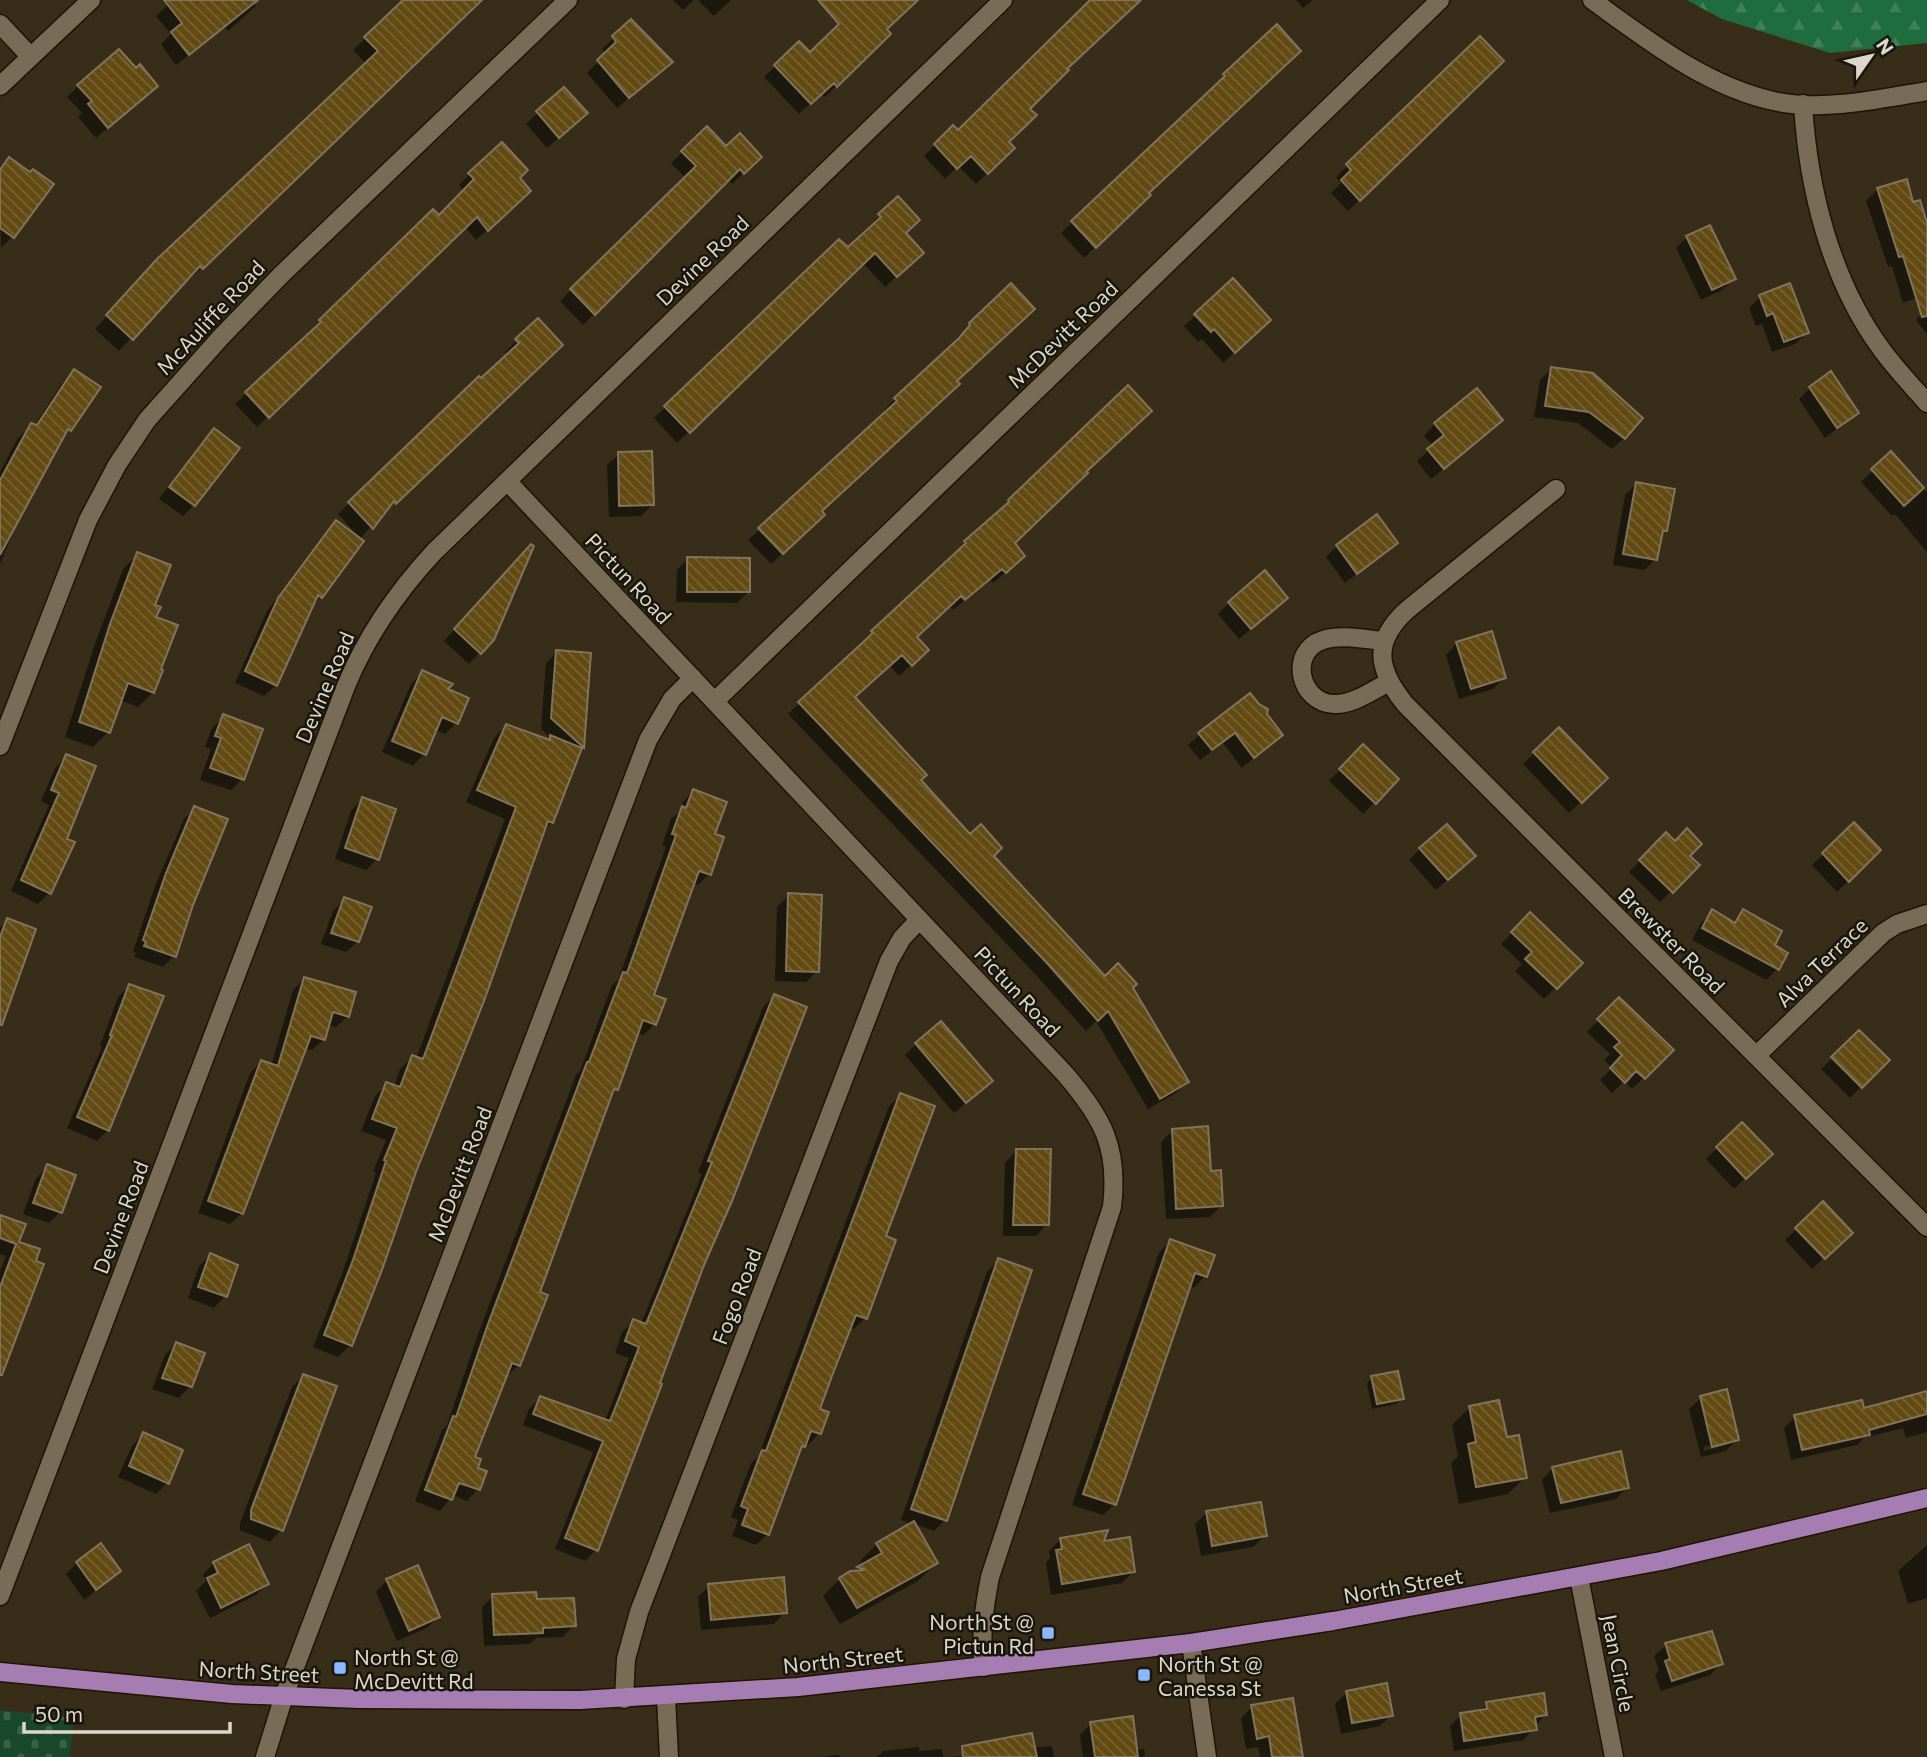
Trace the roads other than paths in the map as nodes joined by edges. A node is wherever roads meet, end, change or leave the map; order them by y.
1 (91, 0) edge
2 (568, 0) edge
3 (1001, 0) edge
4 (1440, 0) edge
5 (1592, 0) edge
6 (0, 24) edge
7 (30, 56) junction
8 (0, 86) edge
9 (1927, 90) edge
10 (1804, 104) junction
11 (1927, 403) edge
12 (507, 481) junction
13 (1556, 489) dead end
14 (1383, 641) junction
15 (693, 678) junction
16 (1389, 681) junction
17 (715, 701) junction
18 (0, 746) edge
19 (1927, 914) edge
20 (919, 920) junction
21 (1756, 1056) junction
22 (1927, 1227) edge
23 (1927, 1498) edge
24 (1579, 1577) junction
25 (0, 1596) edge
26 (1191, 1643) junction
27 (984, 1667) junction
28 (0, 1672) edge
29 (284, 1696) junction
30 (666, 1697) junction
31 (624, 1699) junction
32 (265, 1757) edge
33 (669, 1757) edge
34 (1207, 1757) edge
35 (1614, 1757) edge

1 - 7 street
2 - 18 street, McAuliffe Road
3 - 12 street, Devine Road
4 - 17 street, McDevitt Road
5 - 10 street
6 - 7 street
7 - 8 street
9 - 10 street
10 - 11 street
12 - 15 street, Pictun Road
12 - 25 street, Devine Road
13 - 14 street
14 - 16 street, Brewster Road
14 - 16 street
15 - 17 street, Pictun Road
15 - 29 street, McDevitt Road
16 - 21 street, Brewster Road
17 - 20 street, Pictun Road
19 - 21 street, Alva Terrace
20 - 27 street, Pictun Road
20 - 31 street, Fogo Road
21 - 22 street, Brewster Road
23 - 24 main road, North Street
24 - 26 main road, North Street
24 - 35 street, Jean Circle
26 - 27 main road, North Street
26 - 34 street
27 - 30 main road, North Street
28 - 29 main road, North Street
29 - 31 main road, North Street
29 - 32 street, McDevitt Road
30 - 31 main road, North Street
30 - 33 street

